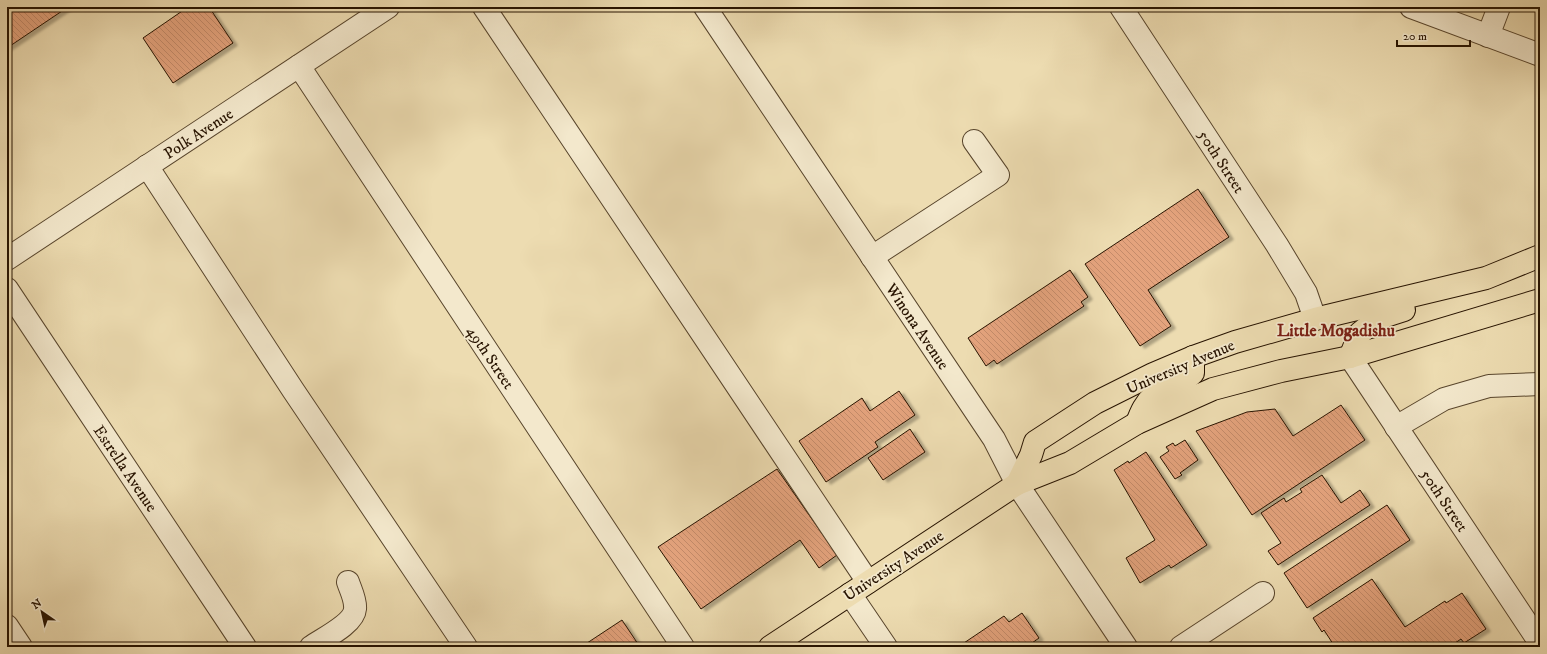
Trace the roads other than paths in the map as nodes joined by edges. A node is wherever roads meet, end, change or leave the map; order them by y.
1 (388, 7) edge
2 (484, 7) edge
3 (705, 7) edge
4 (1121, 7) edge
5 (1411, 7) edge
6 (1499, 7) edge
7 (1488, 36) junction
8 (1540, 55) edge
9 (299, 66) junction
10 (974, 141) dead end
11 (147, 166) junction
12 (1540, 256) edge
13 (872, 257) junction
14 (7, 259) edge
15 (1486, 278) junction
16 (7, 289) edge
17 (1540, 300) edge
18 (1315, 319) junction
19 (1193, 356) junction
20 (1350, 357) junction
21 (1540, 384) edge
22 (1137, 422) junction
23 (1396, 427) junction
24 (1017, 484) junction
25 (348, 582) dead end
26 (868, 582) junction
27 (1263, 593) dead end
28 (850, 594) junction
29 (7, 626) edge
30 (1540, 642) edge
31 (21, 647) edge
32 (245, 647) edge
33 (311, 647) edge
34 (466, 647) edge
35 (683, 647) edge
36 (770, 647) edge
37 (886, 647) edge
38 (1126, 647) edge
39 (1181, 647) edge

1 - 9 street, Polk Avenue
2 - 26 street
3 - 13 street, Winona Avenue
4 - 18 street, 50th Street
5 - 7 street
6 - 7 street
7 - 8 street
9 - 11 street, Polk Avenue
9 - 35 street, 49th Street
10 - 13 street
11 - 14 street, Polk Avenue
11 - 34 street
12 - 15 main road, University Avenue
13 - 24 street, Winona Avenue
15 - 18 main road, University Avenue
15 - 20 main road
16 - 32 street, Estrella Avenue
17 - 20 main road, University Avenue
18 - 19 main road, University Avenue
19 - 22 main road
19 - 24 main road, University Avenue
20 - 22 main road, University Avenue
20 - 23 street, 50th Street
21 - 23 street
22 - 24 main road, University Avenue
23 - 30 street, 50th Street
24 - 26 main road, University Avenue
24 - 38 street, Winona Avenue
25 - 33 street
26 - 28 main road, University Avenue
27 - 39 street
28 - 36 main road, University Avenue
28 - 37 street
29 - 31 street

